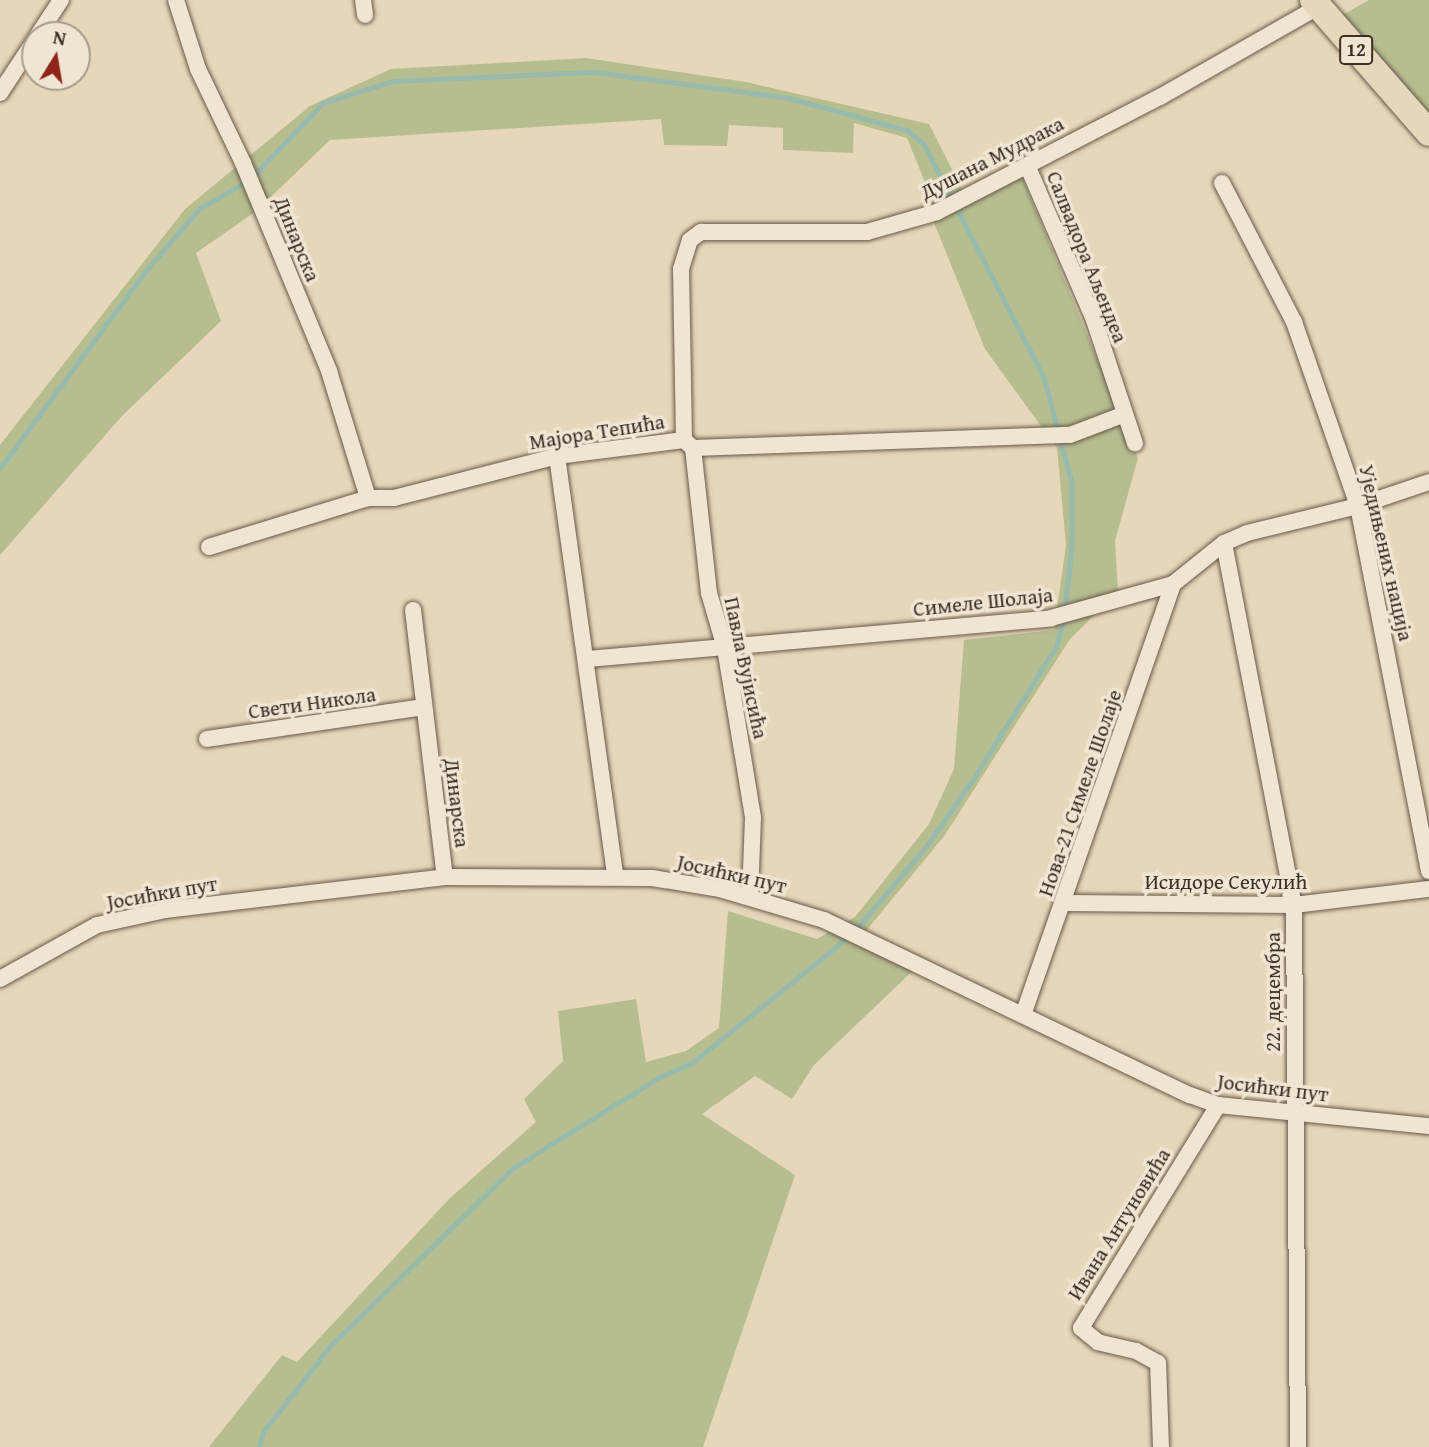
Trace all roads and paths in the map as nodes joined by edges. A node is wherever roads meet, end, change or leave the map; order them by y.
1 (61, 0) edge
2 (176, 0) edge
3 (1315, 3) edge
4 (47, 21) edge
5 (21, 61) edge
6 (0, 93) edge
7 (1429, 133) edge
8 (1027, 165) junction
9 (1222, 183) dead end
10 (1122, 415) junction
11 (1135, 443) dead end
12 (688, 444) junction
13 (557, 456) junction
14 (1429, 482) edge
15 (368, 498) junction
16 (1359, 506) junction
17 (1224, 543) junction
18 (209, 547) dead end
19 (1173, 584) junction
20 (413, 610) dead end
21 (725, 648) junction
22 (587, 659) junction
23 (423, 707) junction
24 (207, 739) dead end
25 (1429, 871) edge
26 (615, 875) junction
27 (445, 877) junction
28 (1429, 889) edge
29 (750, 896) junction
30 (1065, 903) junction
31 (1294, 905) junction
32 (0, 979) edge
33 (1023, 1015) junction
34 (1218, 1105) junction
35 (1292, 1113) junction
36 (1429, 1126) edge
37 (1161, 1447) edge
38 (1298, 1447) edge

1 - 4 street
2 - 15 street, Динарска
3 - 7 main road, 12
3 - 8 street, Душана Мудрака
5 - 6 street
8 - 10 street, Салвадора Аљендеа
8 - 12 street, Душана Мудрака
9 - 16 street, Уједињених нација
10 - 11 street, Салвадора Аљендеа
10 - 12 street, Мајора Тепића
12 - 13 street, Мајора Тепића
12 - 21 street, Павла Вујисића
13 - 15 street, Мајора Тепића
13 - 22 street
14 - 16 street, Симеле Шолаја
15 - 18 street, Мајора Тепића
16 - 17 street, Симеле Шолаја
16 - 25 street, Уједињених нација
17 - 19 street, Симеле Шолаја
17 - 31 street, 22. децембра
19 - 21 street, Симеле Шолаја
19 - 30 street, Нова-21 Симеле Шолаје
20 - 23 street, Динарска
21 - 22 street, Симеле Шолаја
21 - 29 street, Павла Вујисића
22 - 26 street
23 - 24 street, Свети Никола
23 - 27 street, Динарска
26 - 27 street, Јосићки пут
26 - 29 street, Јосићки пут
27 - 32 street, Јосићки пут
28 - 31 street, Исидоре Секулић
29 - 33 street, Јосићки пут
30 - 31 street, Исидоре Секулић
30 - 33 street, Нова-21 Симеле Шолаје
31 - 35 street, 22. децембра
33 - 34 street, Јосићки пут
34 - 35 street, Јосићки пут
34 - 37 street, Ивана Антуновића
35 - 36 street, Јосићки пут
35 - 38 street, 22. децембра

